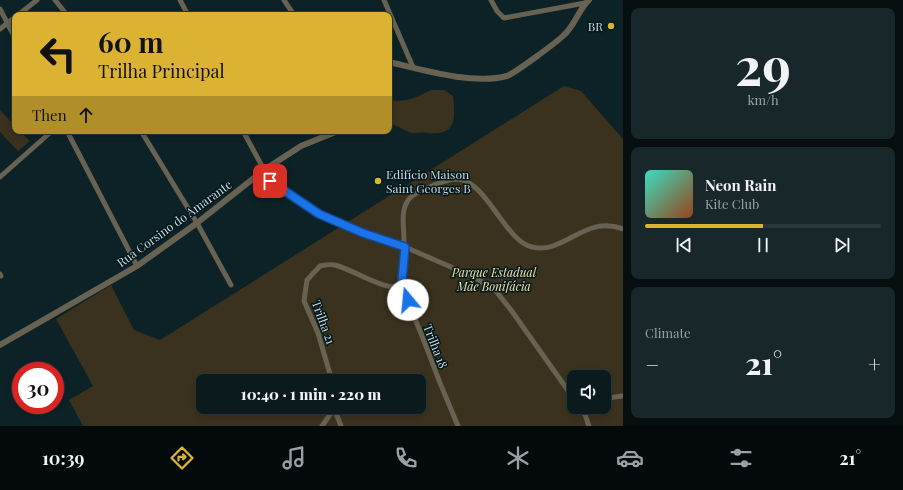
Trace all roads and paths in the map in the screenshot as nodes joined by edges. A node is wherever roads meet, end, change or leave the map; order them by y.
1 (37, 0) edge
2 (55, 0) edge
3 (180, 0) edge
4 (284, 0) edge
5 (384, 0) edge
6 (491, 0) edge
7 (587, 2) edge
8 (0, 9) edge
9 (22, 12) edge
10 (64, 12) edge
11 (186, 12) edge
12 (292, 12) edge
13 (389, 12) edge
14 (392, 18) edge
15 (12, 20) edge
16 (7, 24) junction
17 (0, 29) edge
18 (12, 33) edge
19 (392, 63) edge
20 (413, 67) junction
21 (49, 134) edge
22 (69, 134) edge
23 (143, 134) edge
24 (245, 134) edge
25 (331, 134) edge
26 (264, 170) junction
27 (0, 177) edge
28 (197, 223) junction
29 (623, 229) edge
30 (405, 247) junction
31 (137, 266) junction
32 (231, 285) dead end
33 (404, 286) junction
34 (0, 345) edge
35 (330, 374) edge
36 (567, 389) edge
37 (623, 396) edge
38 (611, 398) edge
39 (330, 414) edge
40 (336, 414) edge
41 (585, 415) joint
42 (322, 426) edge
43 (340, 426) edge
44 (458, 426) edge
45 (589, 426) edge
46 (593, 426) edge

1 - 9 street
2 - 10 street
3 - 11 street
4 - 12 street
5 - 13 street
6 - 7 street
7 - 20 street
8 - 16 street
14 - 20 street
15 - 16 street
16 - 17 street
16 - 18 street
19 - 20 street
21 - 27 street
22 - 31 street
23 - 28 street
24 - 26 street
25 - 26 street, Rua Corsino do Amarante
26 - 28 street, Rua Corsino do Amarante
26 - 30 street
28 - 31 street, Rua Corsino do Amarante
28 - 32 street
29 - 30 street, Trilha 18
30 - 33 street, Trilha 18
30 - 36 street
31 - 34 street, Rua Corsino do Amarante
33 - 35 street, Trilha 21
33 - 44 street, Trilha 18
37 - 38 street
39 - 42 street
40 - 43 street
41 - 45 street
41 - 46 street

